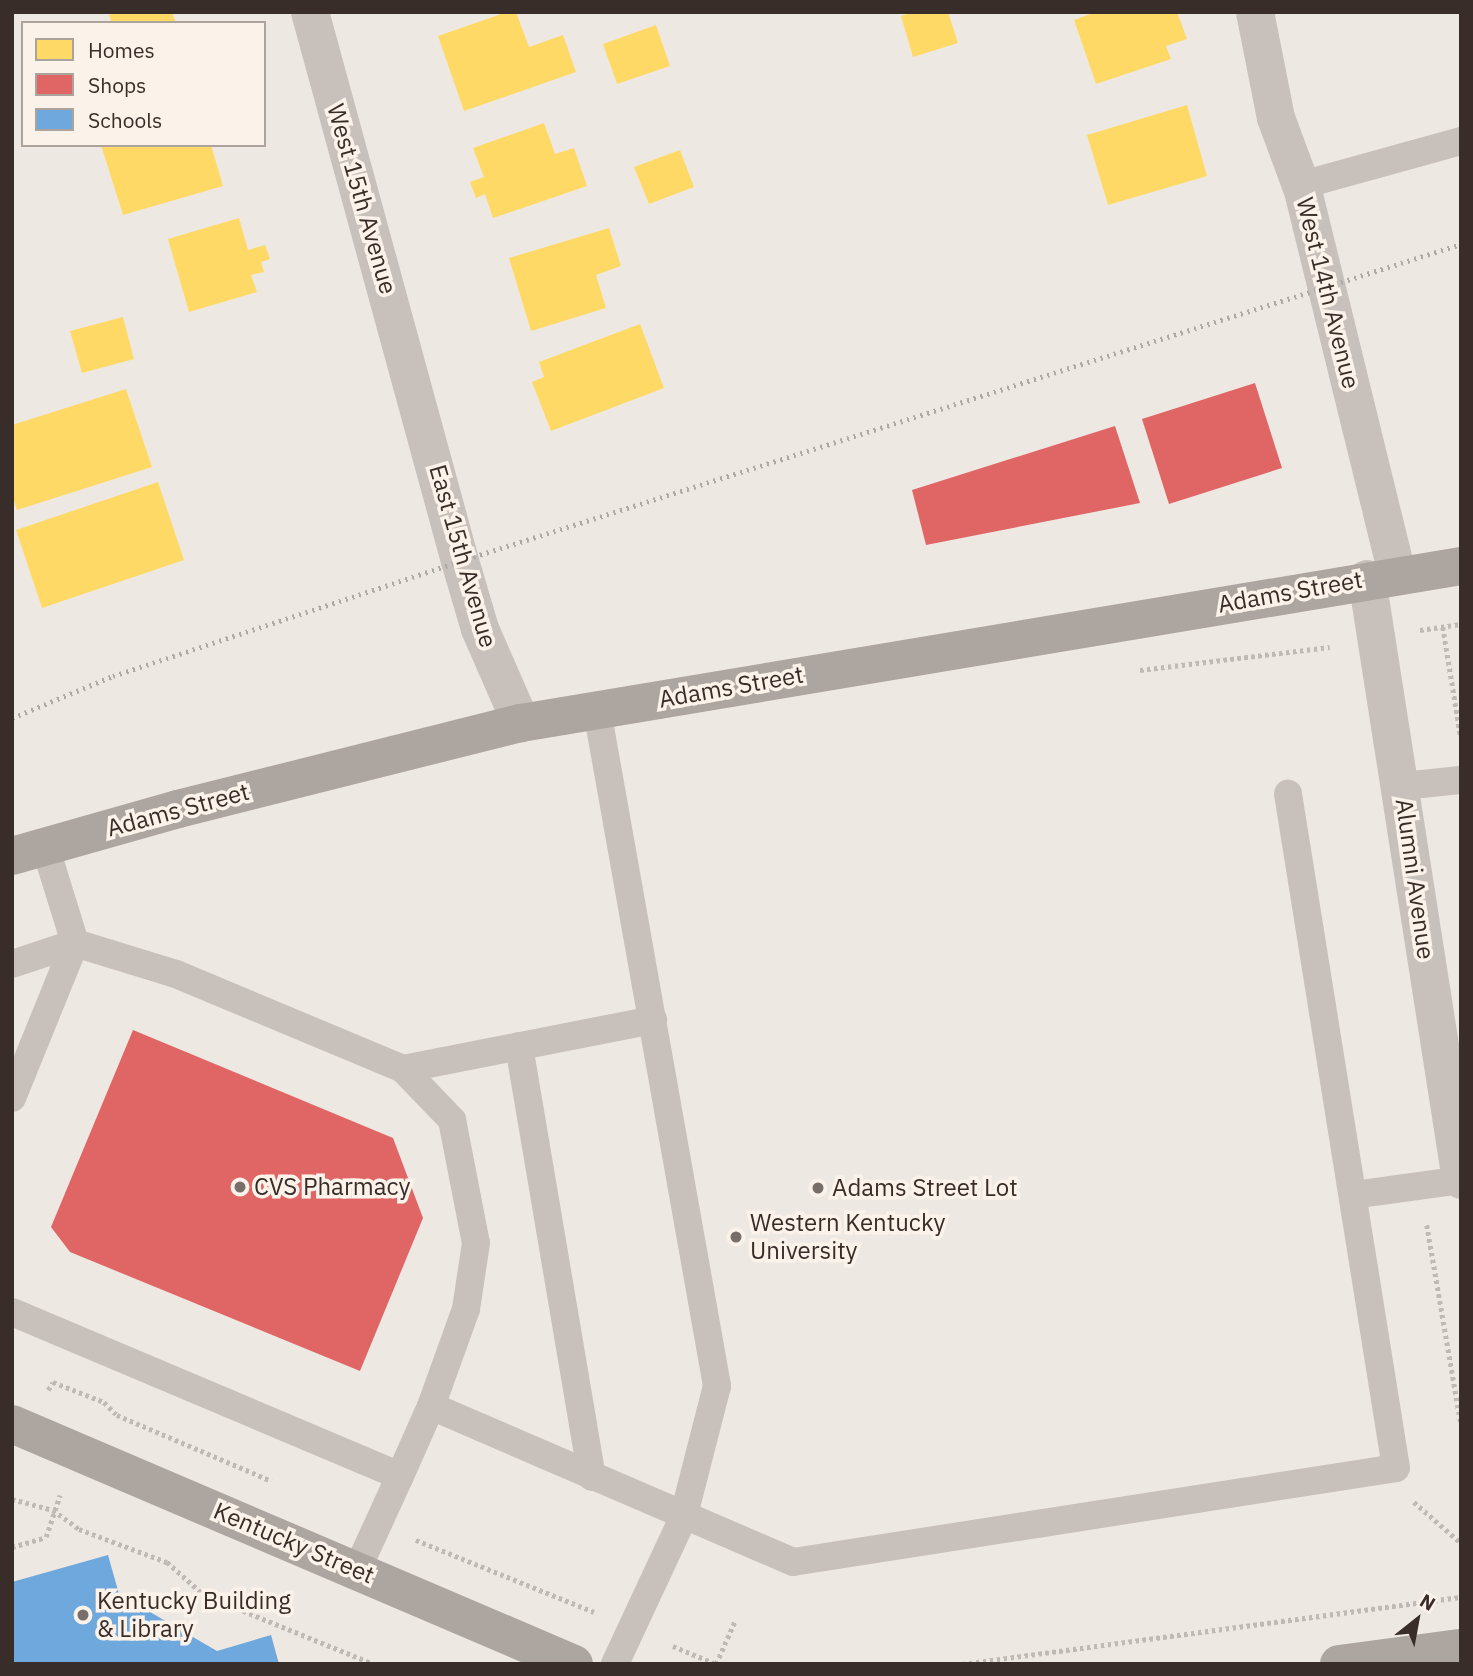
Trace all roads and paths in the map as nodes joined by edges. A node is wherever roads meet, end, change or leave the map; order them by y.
1 (310, 12) edge
2 (1255, 12) edge
3 (1461, 141) edge
4 (1302, 185) junction
5 (415, 385) joint
6 (1461, 566) edge
7 (1382, 577) junction
8 (1443, 627) dead end
9 (1331, 656) dead end
10 (1132, 671) dead end
11 (597, 710) junction
12 (521, 723) junction
13 (1461, 738) edge
14 (1461, 780) edge
15 (1402, 786) junction
16 (1288, 794) dead end
17 (29, 851) edge
18 (75, 943) junction
19 (12, 964) edge
20 (653, 1020) junction
21 (519, 1046) junction
22 (404, 1069) junction
23 (12, 1098) edge
24 (1455, 1120) edge
25 (1461, 1180) edge
26 (1420, 1186) junction
27 (1353, 1195) junction
28 (12, 1312) edge
29 (41, 1386) dead end
30 (430, 1405) junction
31 (12, 1424) edge
32 (1461, 1424) edge
33 (400, 1476) junction
34 (592, 1477) junction
35 (278, 1484) dead end
36 (1408, 1497) dead end
37 (12, 1499) edge
38 (683, 1518) junction
39 (376, 1530) junction
40 (1461, 1543) edge
41 (357, 1570) junction
42 (1461, 1597) edge
43 (594, 1612) dead end
44 (735, 1621) dead end
45 (673, 1646) dead end
46 (1461, 1648) edge
47 (374, 1664) edge
48 (574, 1664) edge
49 (615, 1664) edge
50 (716, 1664) edge
51 (962, 1664) edge
52 (1339, 1664) edge

1 - 5 street, West 15th Avenue
2 - 4 street, West 14th Avenue
3 - 4 lane
4 - 7 street, West 14th Avenue
5 - 12 street, East 15th Avenue
6 - 7 main road, Adams Street
7 - 11 main road, Adams Street
7 - 15 street, Alumni Avenue
8 - 13 path
9 - 10 path
11 - 12 main road, Adams Street
11 - 20 lane
12 - 17 main road, Adams Street
14 - 15 lane
15 - 24 street, Alumni Avenue
16 - 27 lane
17 - 18 lane
18 - 19 lane
18 - 22 lane
18 - 23 lane
20 - 21 lane
20 - 38 lane
21 - 22 lane
21 - 34 lane
22 - 30 lane
24 - 25 street, Alumni Avenue
25 - 26 lane
26 - 27 lane
26 - 32 path
27 - 38 lane
28 - 33 lane
29 - 35 path
30 - 33 lane
30 - 34 lane
31 - 41 main road, Kentucky Street
33 - 39 lane
34 - 38 lane
36 - 40 path
37 - 47 path
38 - 49 lane
39 - 41 lane
39 - 43 path
41 - 48 main road, Kentucky Street
42 - 51 path
44 - 50 path
45 - 50 path
46 - 52 main road

